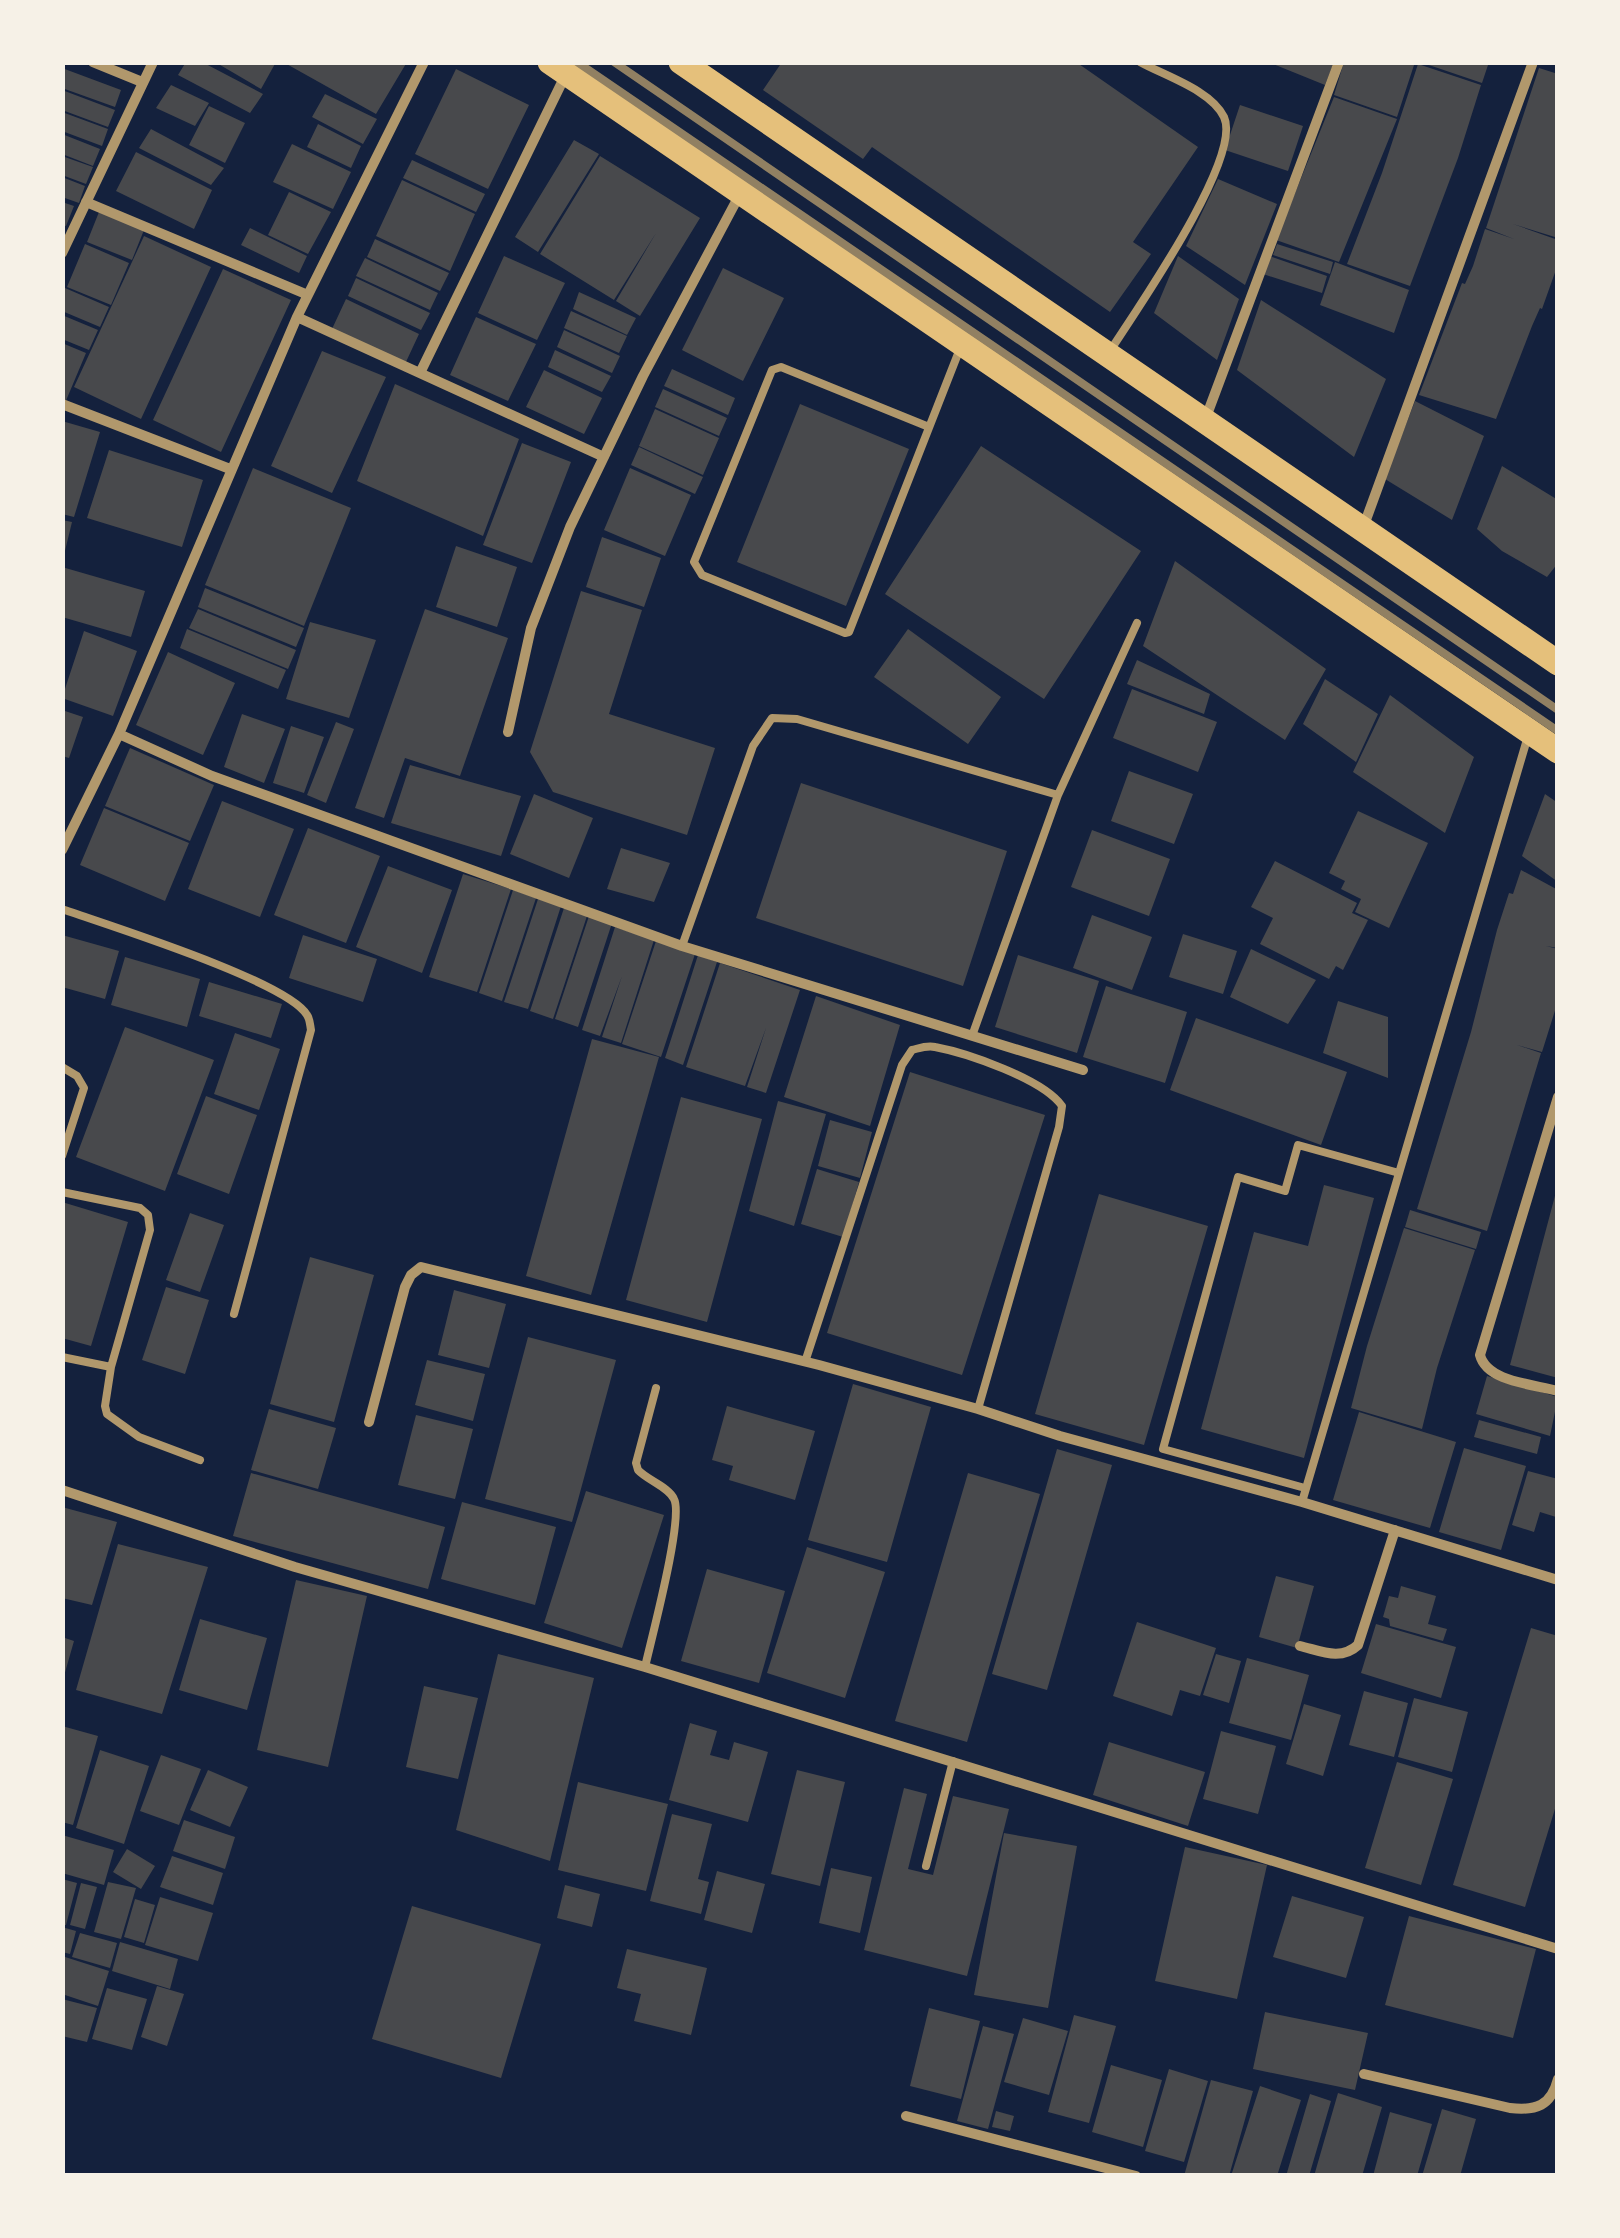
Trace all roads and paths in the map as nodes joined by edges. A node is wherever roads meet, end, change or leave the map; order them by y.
1 (92, 62) edge
2 (153, 62) edge
3 (424, 62) edge
4 (681, 62) edge
5 (1140, 62) edge
6 (1340, 62) edge
7 (1533, 62) edge
8 (558, 68) edge
9 (142, 82) junction
10 (740, 194) junction
11 (86, 202) junction
12 (62, 253) edge
13 (308, 295) junction
14 (298, 317) junction
15 (962, 342) junction
16 (1108, 355) junction
17 (420, 373) junction
18 (62, 404) edge
19 (1204, 420) junction
20 (929, 427) junction
21 (604, 457) junction
22 (230, 470) junction
23 (1363, 529) junction
24 (1137, 623) dead end
25 (1558, 664) edge
26 (508, 732) dead end
27 (1529, 732) junction
28 (119, 734) junction
29 (1558, 752) edge
30 (1058, 794) junction
31 (62, 850) edge
32 (62, 910) edge
33 (682, 946) junction
34 (972, 1036) junction
35 (62, 1067) edge
36 (1083, 1070) dead end
37 (1558, 1097) edge
38 (62, 1156) edge
39 (1400, 1172) junction
40 (62, 1192) edge
41 (234, 1314) dead end
42 (62, 1356) edge
43 (805, 1362) junction
44 (111, 1367) junction
45 (656, 1388) dead end
46 (1558, 1391) edge
47 (978, 1409) junction
48 (369, 1422) dead end
49 (200, 1460) dead end
50 (1305, 1488) junction
51 (62, 1490) edge
52 (1302, 1502) junction
53 (1395, 1530) junction
54 (1558, 1580) edge
55 (1300, 1646) dead end
56 (645, 1667) junction
57 (953, 1761) junction
58 (926, 1866) dead end
59 (1558, 1949) edge
60 (1364, 2074) dead end
61 (1558, 2078) edge
62 (906, 2116) dead end
63 (1136, 2176) edge

1 - 9 street
2 - 9 street
3 - 13 street
4 - 16 main road
5 - 16 lane
6 - 19 street
7 - 23 street
8 - 10 main road
8 - 17 street
9 - 11 street
10 - 15 main road
10 - 21 street
11 - 12 street
11 - 13 street
13 - 14 street
14 - 17 street
14 - 22 street
15 - 20 lane
15 - 27 main road
16 - 19 main road
17 - 21 street
18 - 22 street
19 - 23 main road
20 - 20 lane
21 - 26 street
22 - 28 street
23 - 25 main road
24 - 30 lane
27 - 29 main road
27 - 39 lane
28 - 31 street
28 - 33 street
30 - 33 lane
30 - 34 lane
32 - 41 lane
33 - 34 street
34 - 36 street
35 - 38 lane
37 - 46 street
39 - 50 lane
39 - 50 lane
40 - 44 lane
42 - 44 lane
43 - 47 street
43 - 47 lane
43 - 48 street
44 - 49 lane
45 - 56 lane
47 - 52 street
50 - 52 lane
51 - 56 street
52 - 53 street
53 - 54 street
53 - 55 street
56 - 57 street
57 - 58 lane
57 - 59 street
60 - 61 street
62 - 63 street

